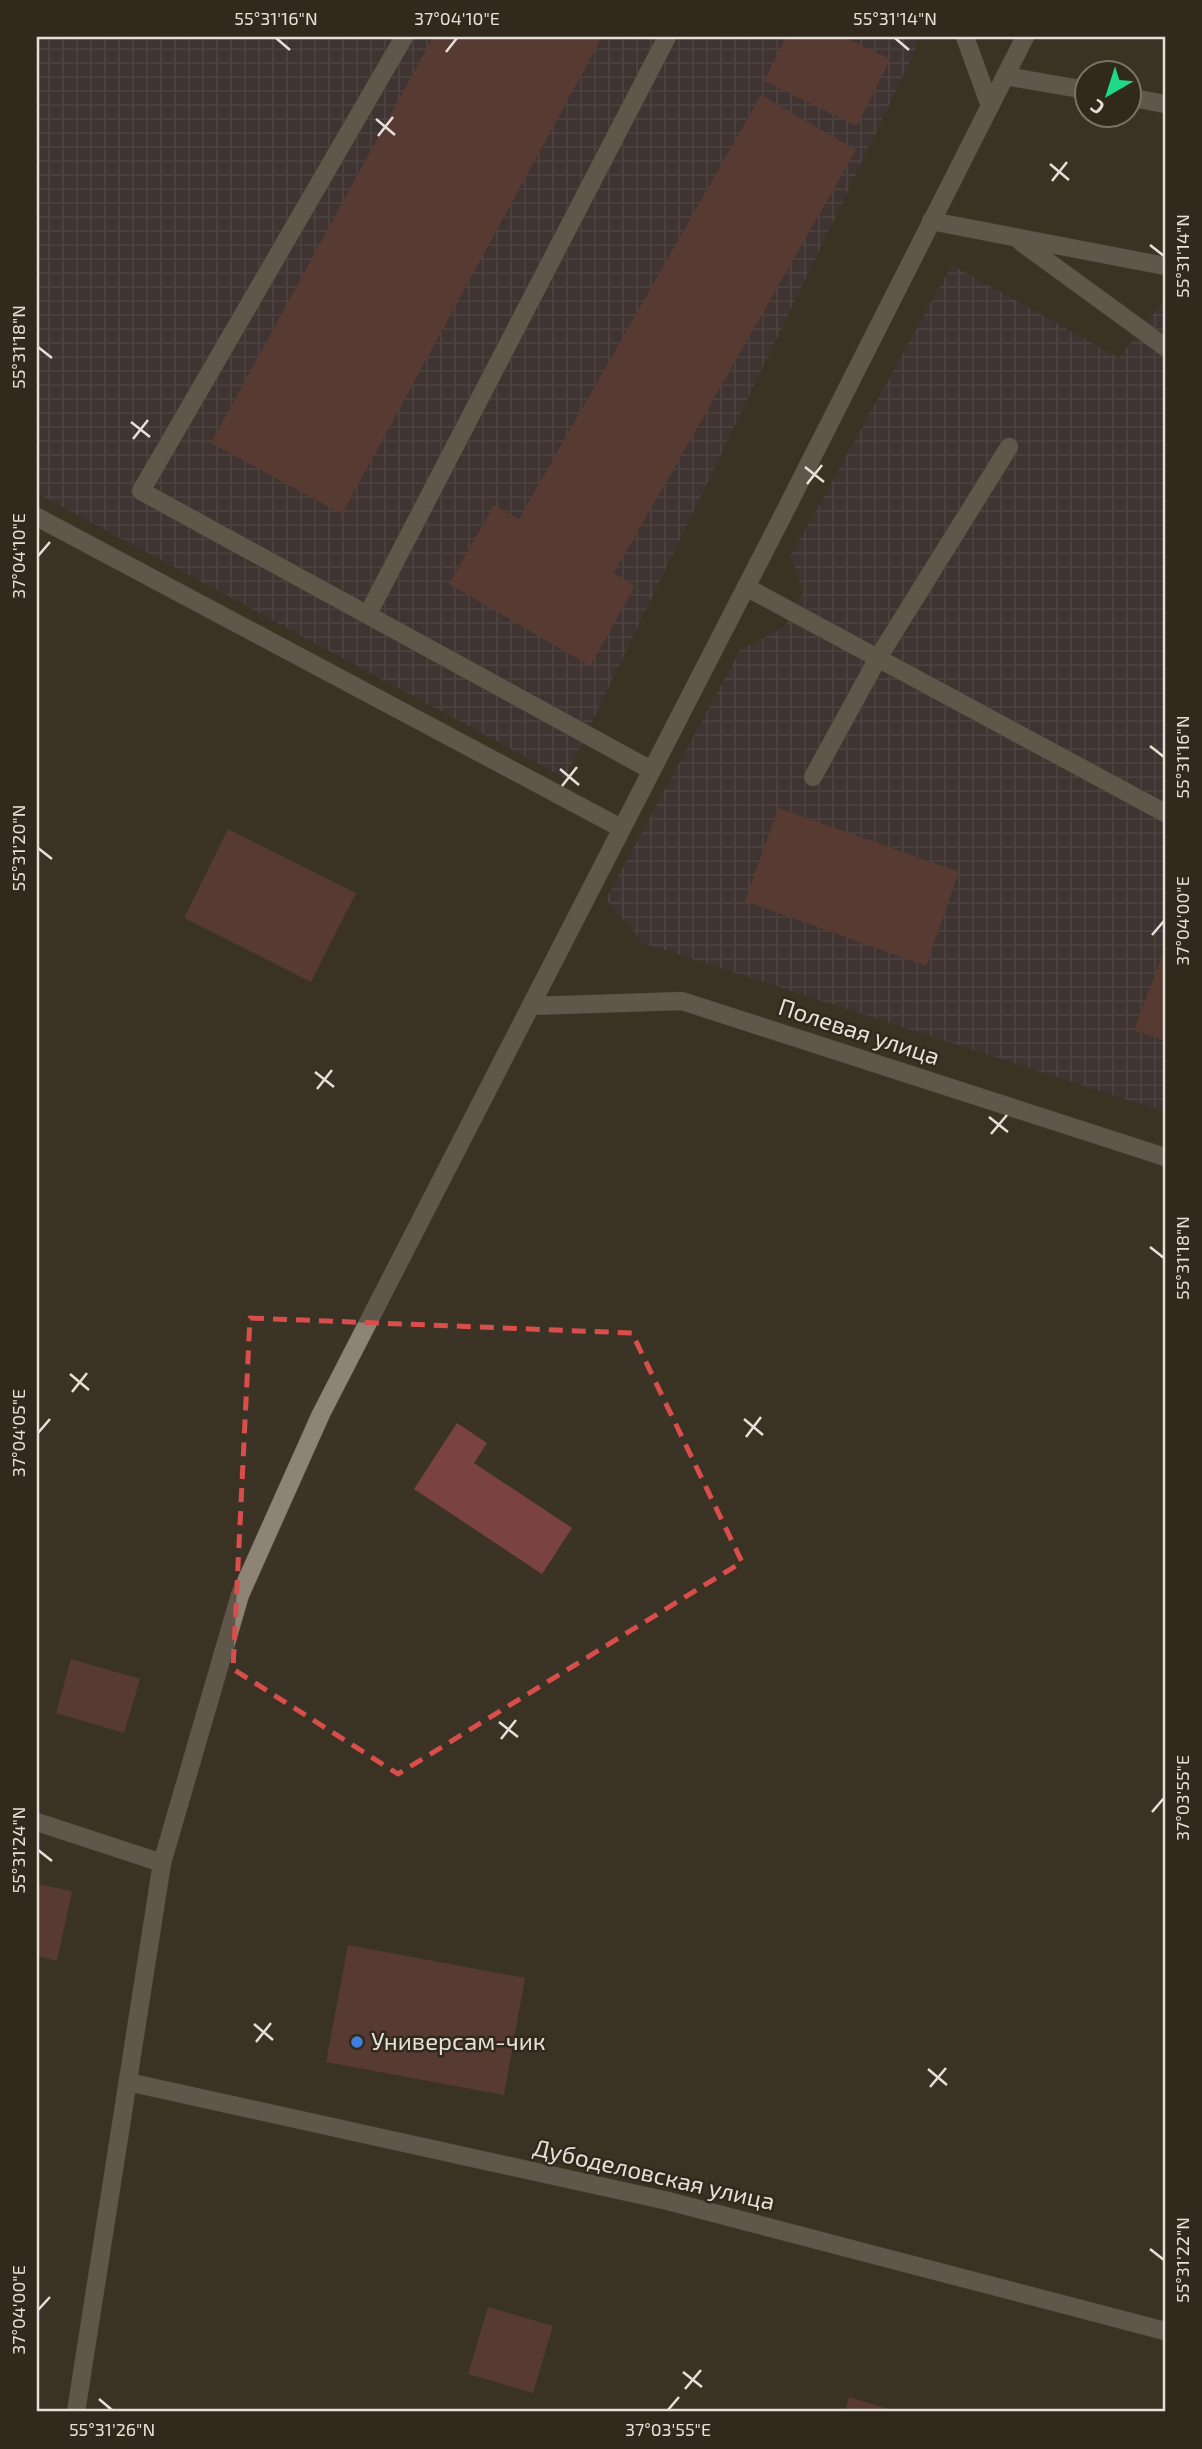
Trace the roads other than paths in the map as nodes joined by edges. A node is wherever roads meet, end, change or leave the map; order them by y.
1 (404, 37) edge
2 (667, 37) edge
3 (965, 37) edge
4 (1025, 37) edge
5 (1005, 76) junction
6 (1072, 87) edge
7 (1142, 100) edge
8 (1165, 104) edge
9 (990, 106) junction
10 (931, 221) junction
11 (1016, 237) junction
12 (1165, 267) edge
13 (1165, 347) edge
14 (1009, 447) dead end
15 (37, 517) edge
16 (746, 587) junction
17 (368, 614) junction
18 (878, 658) junction
19 (651, 770) junction
20 (813, 777) dead end
21 (1165, 813) edge
22 (621, 828) junction
23 (531, 1006) junction
24 (1165, 1157) edge
25 (37, 1822) edge
26 (163, 1863) junction
27 (128, 2082) junction
28 (1165, 2330) edge
29 (76, 2412) edge

1 - 17 street
2 - 17 street
3 - 9 street
4 - 5 street
5 - 6 street
5 - 9 street
7 - 8 street
9 - 10 street
10 - 11 street
10 - 16 street
11 - 12 street
11 - 13 street
14 - 18 street
15 - 22 street
16 - 18 street
16 - 19 street
17 - 19 street
18 - 20 street
18 - 21 street
19 - 22 street
22 - 23 street
23 - 24 street, Полевая улица
23 - 26 street
25 - 26 street
26 - 27 street
27 - 28 street, Дубоделовская улица
27 - 29 street

